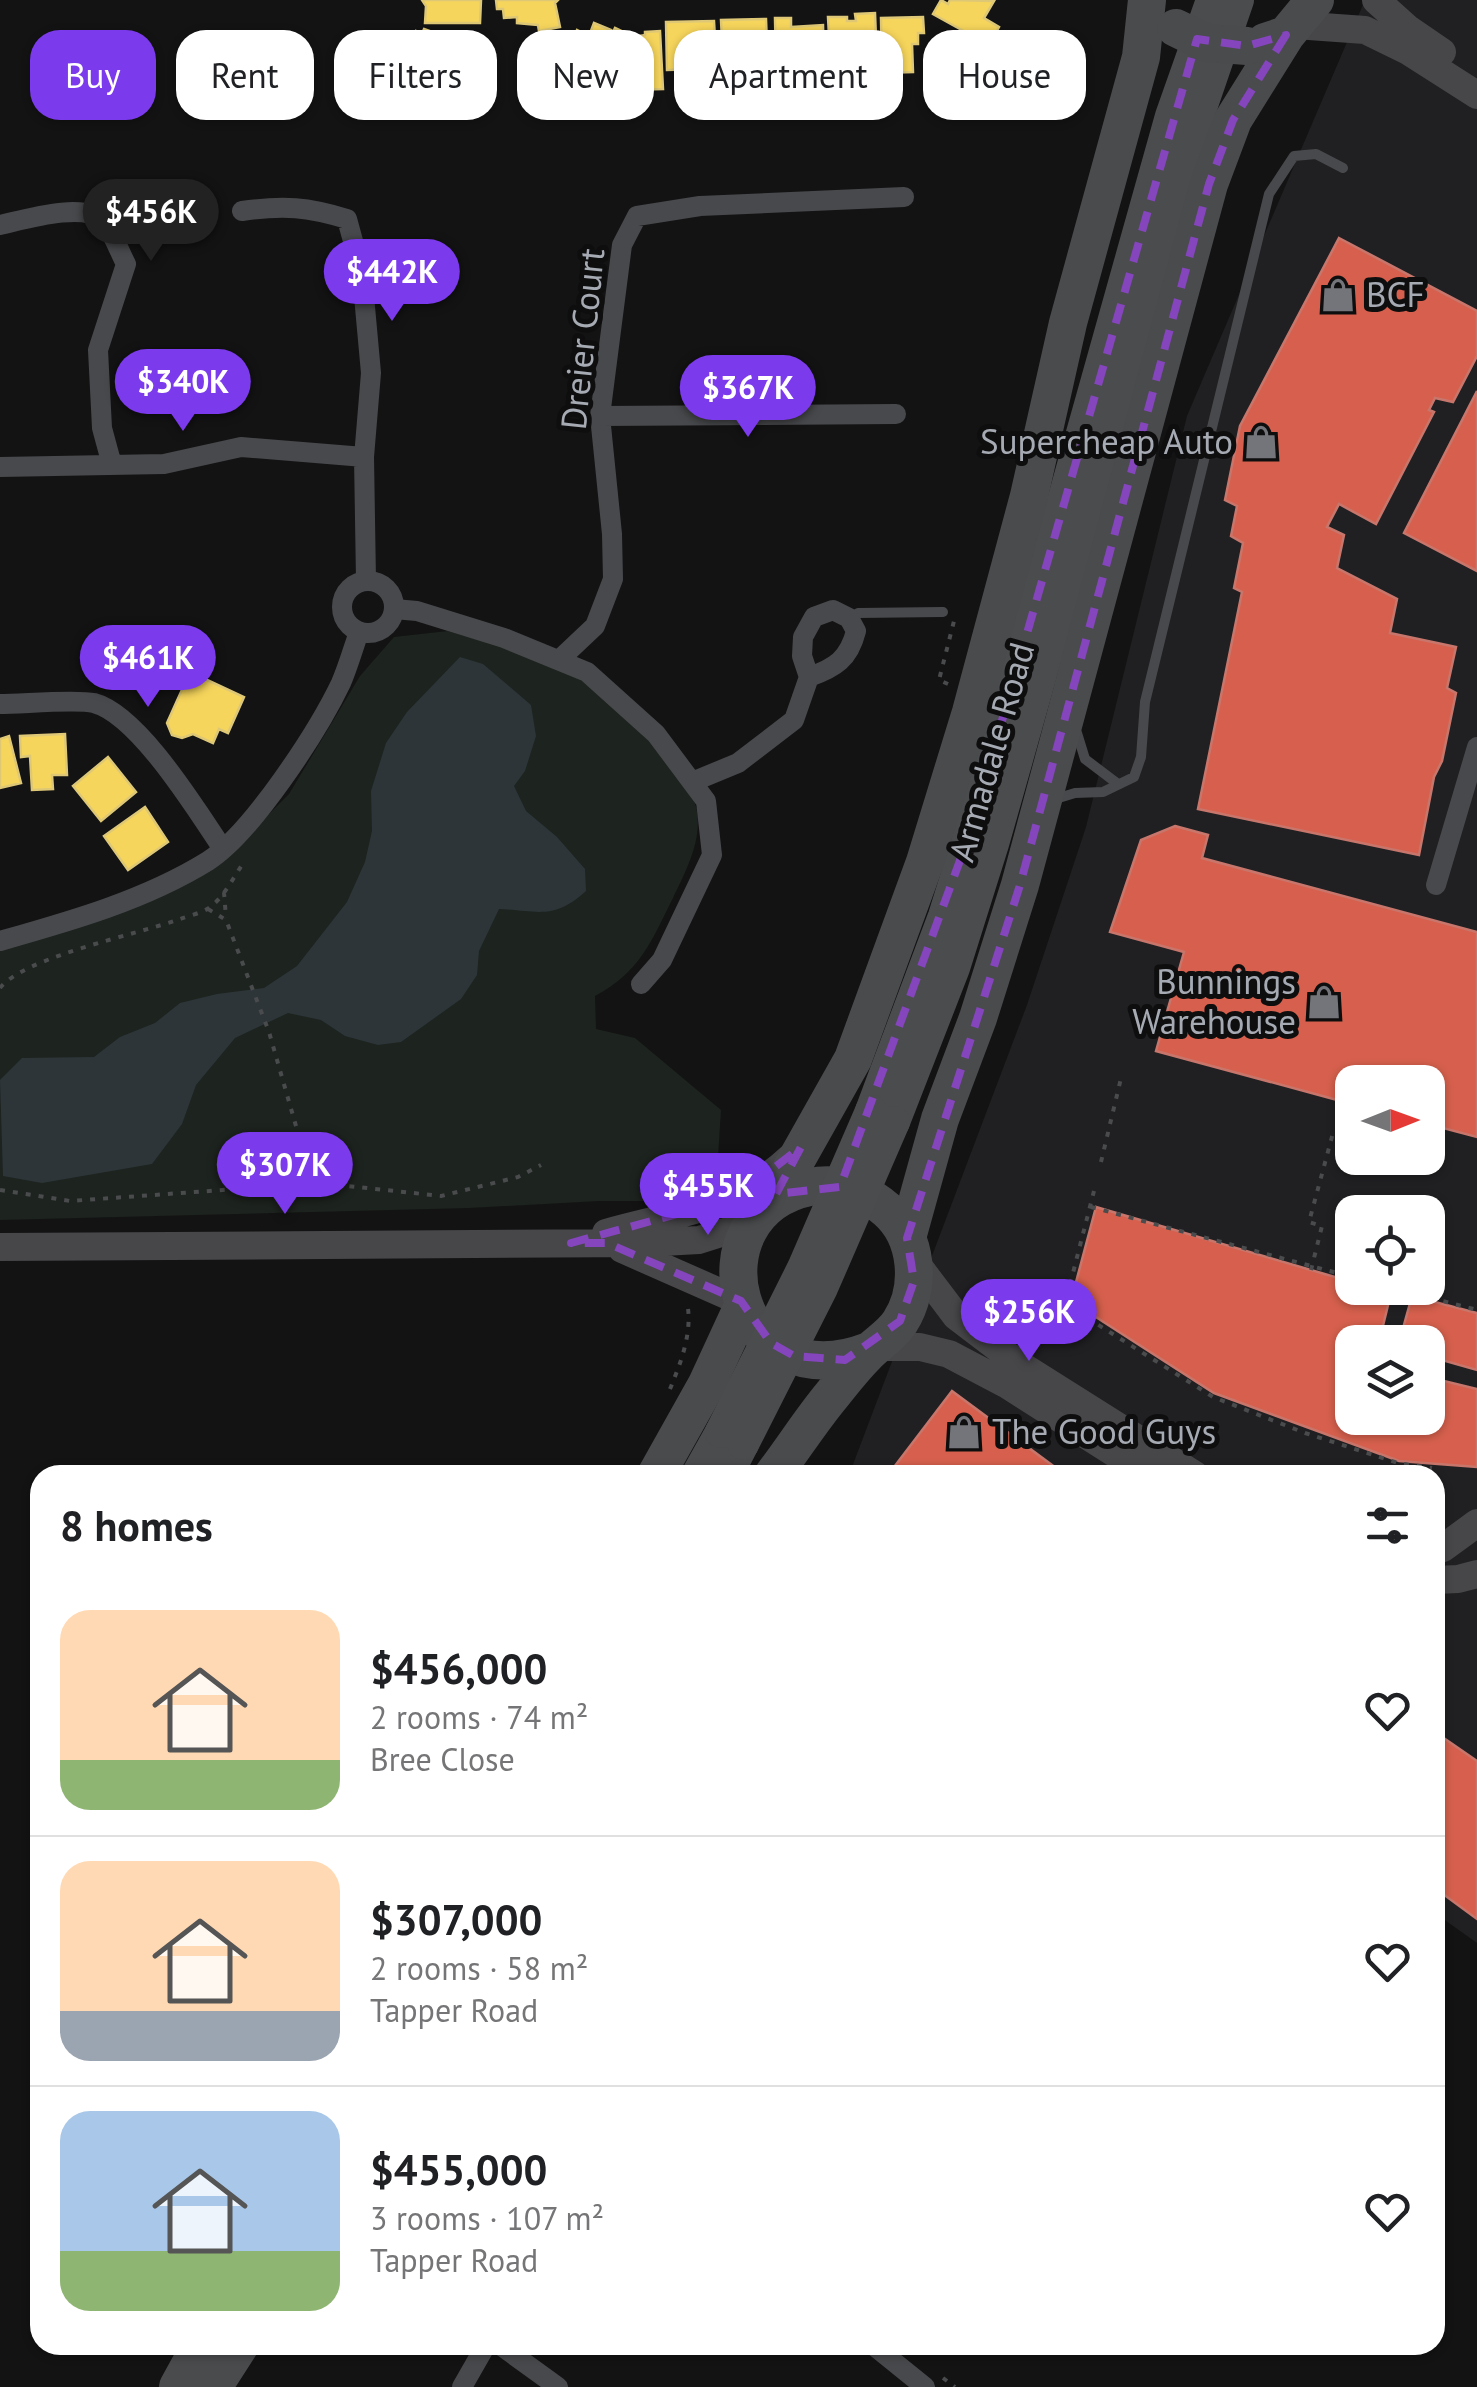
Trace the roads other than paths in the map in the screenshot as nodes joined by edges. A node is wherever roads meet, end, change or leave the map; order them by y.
1 (1149, 0) edge
2 (1212, 0) edge
3 (1238, 0) edge
4 (1376, 0) edge
5 (1299, 20) edge
6 (1477, 76) edge
7 (1477, 94) edge
8 (1343, 168) dead end
9 (904, 198) dead end
10 (242, 211) road end
11 (0, 225) edge
12 (896, 414) dead end
13 (600, 416) junction
14 (364, 457) junction
15 (112, 465) junction
16 (0, 467) edge
17 (366, 580) junction
18 (394, 609) junction
19 (943, 612) road end
20 (848, 618) junction
21 (359, 632) junction
22 (1083, 650) junction
23 (559, 660) junction
24 (809, 677) junction
25 (1086, 695) dead end
26 (0, 704) edge
27 (1079, 724) dead end
28 (1477, 747) edge
29 (692, 782) junction
30 (1118, 784) junction
31 (1041, 805) junction
32 (222, 848) junction
33 (1436, 885) dead end
34 (0, 941) edge
35 (641, 984) dead end
36 (882, 1117) junction
37 (801, 1147) junction
38 (762, 1213) junction
39 (571, 1243) junction
40 (607, 1244) junction
41 (0, 1247) edge
42 (910, 1248) junction
43 (742, 1304) junction
44 (872, 1349) junction
45 (732, 1438) junction
46 (662, 1465) edge
47 (707, 1465) edge
48 (728, 1465) edge
49 (780, 1465) edge
50 (1133, 1465) edge
51 (1179, 1465) edge
52 (1477, 1522) edge
53 (1445, 1546) edge
54 (1477, 1574) edge
55 (1445, 1580) edge
56 (480, 2355) edge
57 (514, 2355) edge
58 (885, 2355) edge
59 (224, 2357) edge
60 (178, 2387) edge
61 (462, 2387) edge
62 (558, 2387) edge
63 (925, 2387) edge

1 - 5 highway, bridge
1 - 37 highway, Armadale Road
2 - 36 main road, Armadale Road
3 - 36 main road, Armadale Road
4 - 6 street
5 - 7 street
5 - 22 highway, Armadale Road
8 - 30 lane
9 - 13 street, Dreier Court
10 - 14 street
11 - 15 street
12 - 13 street
13 - 23 street, Dreier Court
14 - 15 street
14 - 17 street
15 - 16 street
17 - 18 street
17 - 21 street
18 - 21 street
18 - 23 street
19 - 20 lane
20 - 24 street
20 - 24 street
21 - 32 street
22 - 25 lane
22 - 31 highway, Armadale Road
23 - 29 street
24 - 29 street
26 - 32 street
27 - 30 lane
28 - 33 street
29 - 35 street
30 - 31 lane
31 - 42 highway, Armadale Road
32 - 34 street
36 - 45 main road, Armadale Road, bridge
37 - 38 highway, Armadale Road
37 - 39 street
38 - 40 street
38 - 42 highway
38 - 43 highway
39 - 40 street
39 - 41 street
40 - 43 street
42 - 44 highway
42 - 51 street
43 - 44 highway
43 - 46 highway
44 - 49 highway
44 - 50 street
45 - 47 main road, Armadale Road
45 - 48 main road, Armadale Road
52 - 53 street
54 - 55 street
56 - 61 street
57 - 62 street
58 - 63 street
59 - 60 highway

